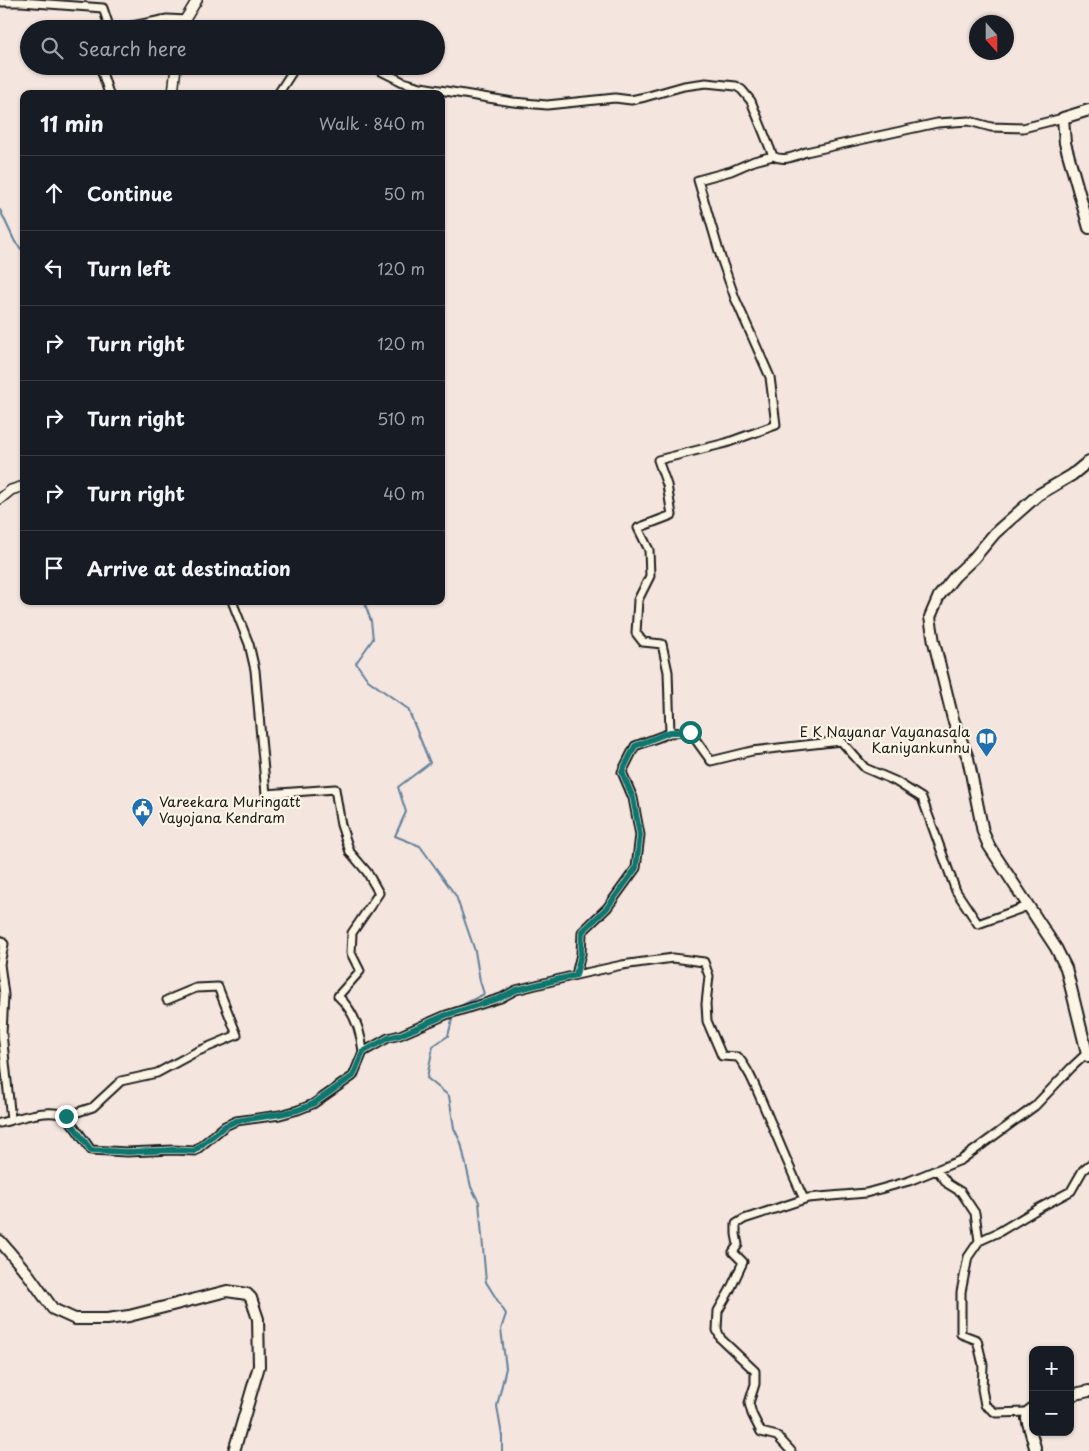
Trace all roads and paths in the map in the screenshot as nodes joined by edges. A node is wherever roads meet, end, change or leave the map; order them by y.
1 (197, 0) edge
2 (0, 2) edge
3 (107, 20) edge
4 (186, 20) edge
5 (103, 75) edge
6 (175, 75) edge
7 (290, 75) edge
8 (390, 75) edge
9 (108, 90) edge
10 (173, 90) edge
11 (281, 90) edge
12 (440, 90) edge
13 (445, 91) edge
14 (1089, 110) edge
15 (1063, 118) junction
16 (773, 156) junction
17 (1089, 228) edge
18 (1089, 461) edge
19 (20, 487) edge
20 (0, 499) edge
21 (234, 605) edge
22 (670, 732) junction
23 (1028, 906) junction
24 (0, 940) edge
25 (576, 975) junction
26 (167, 1000) dead end
27 (363, 1052) junction
28 (1088, 1055) edge
29 (66, 1116) junction
30 (11, 1120) junction
31 (0, 1123) edge
32 (1089, 1165) edge
33 (937, 1170) junction
34 (804, 1199) junction
35 (0, 1241) edge
36 (979, 1241) junction
37 (1089, 1391) edge
38 (1074, 1394) edge
39 (1029, 1410) edge
40 (1029, 1413) edge
41 (1029, 1426) edge
42 (1032, 1436) edge
43 (234, 1451) edge
44 (791, 1451) edge
45 (1036, 1451) edge

1 - 4 street
2 - 3 street
5 - 9 street
6 - 10 street
7 - 11 street
8 - 12 street
13 - 16 street
14 - 15 main road
15 - 16 street
15 - 17 main road
16 - 22 street
18 - 23 main road
19 - 20 street
21 - 27 street
22 - 23 street
22 - 25 street
23 - 28 main road
24 - 30 street
25 - 27 street
25 - 34 street
26 - 29 street
27 - 29 street
28 - 33 street
29 - 30 street
30 - 31 street
32 - 36 street
33 - 34 street
33 - 36 street
34 - 44 street
35 - 43 main road
36 - 39 street
37 - 38 main road
40 - 41 main road
42 - 45 main road

